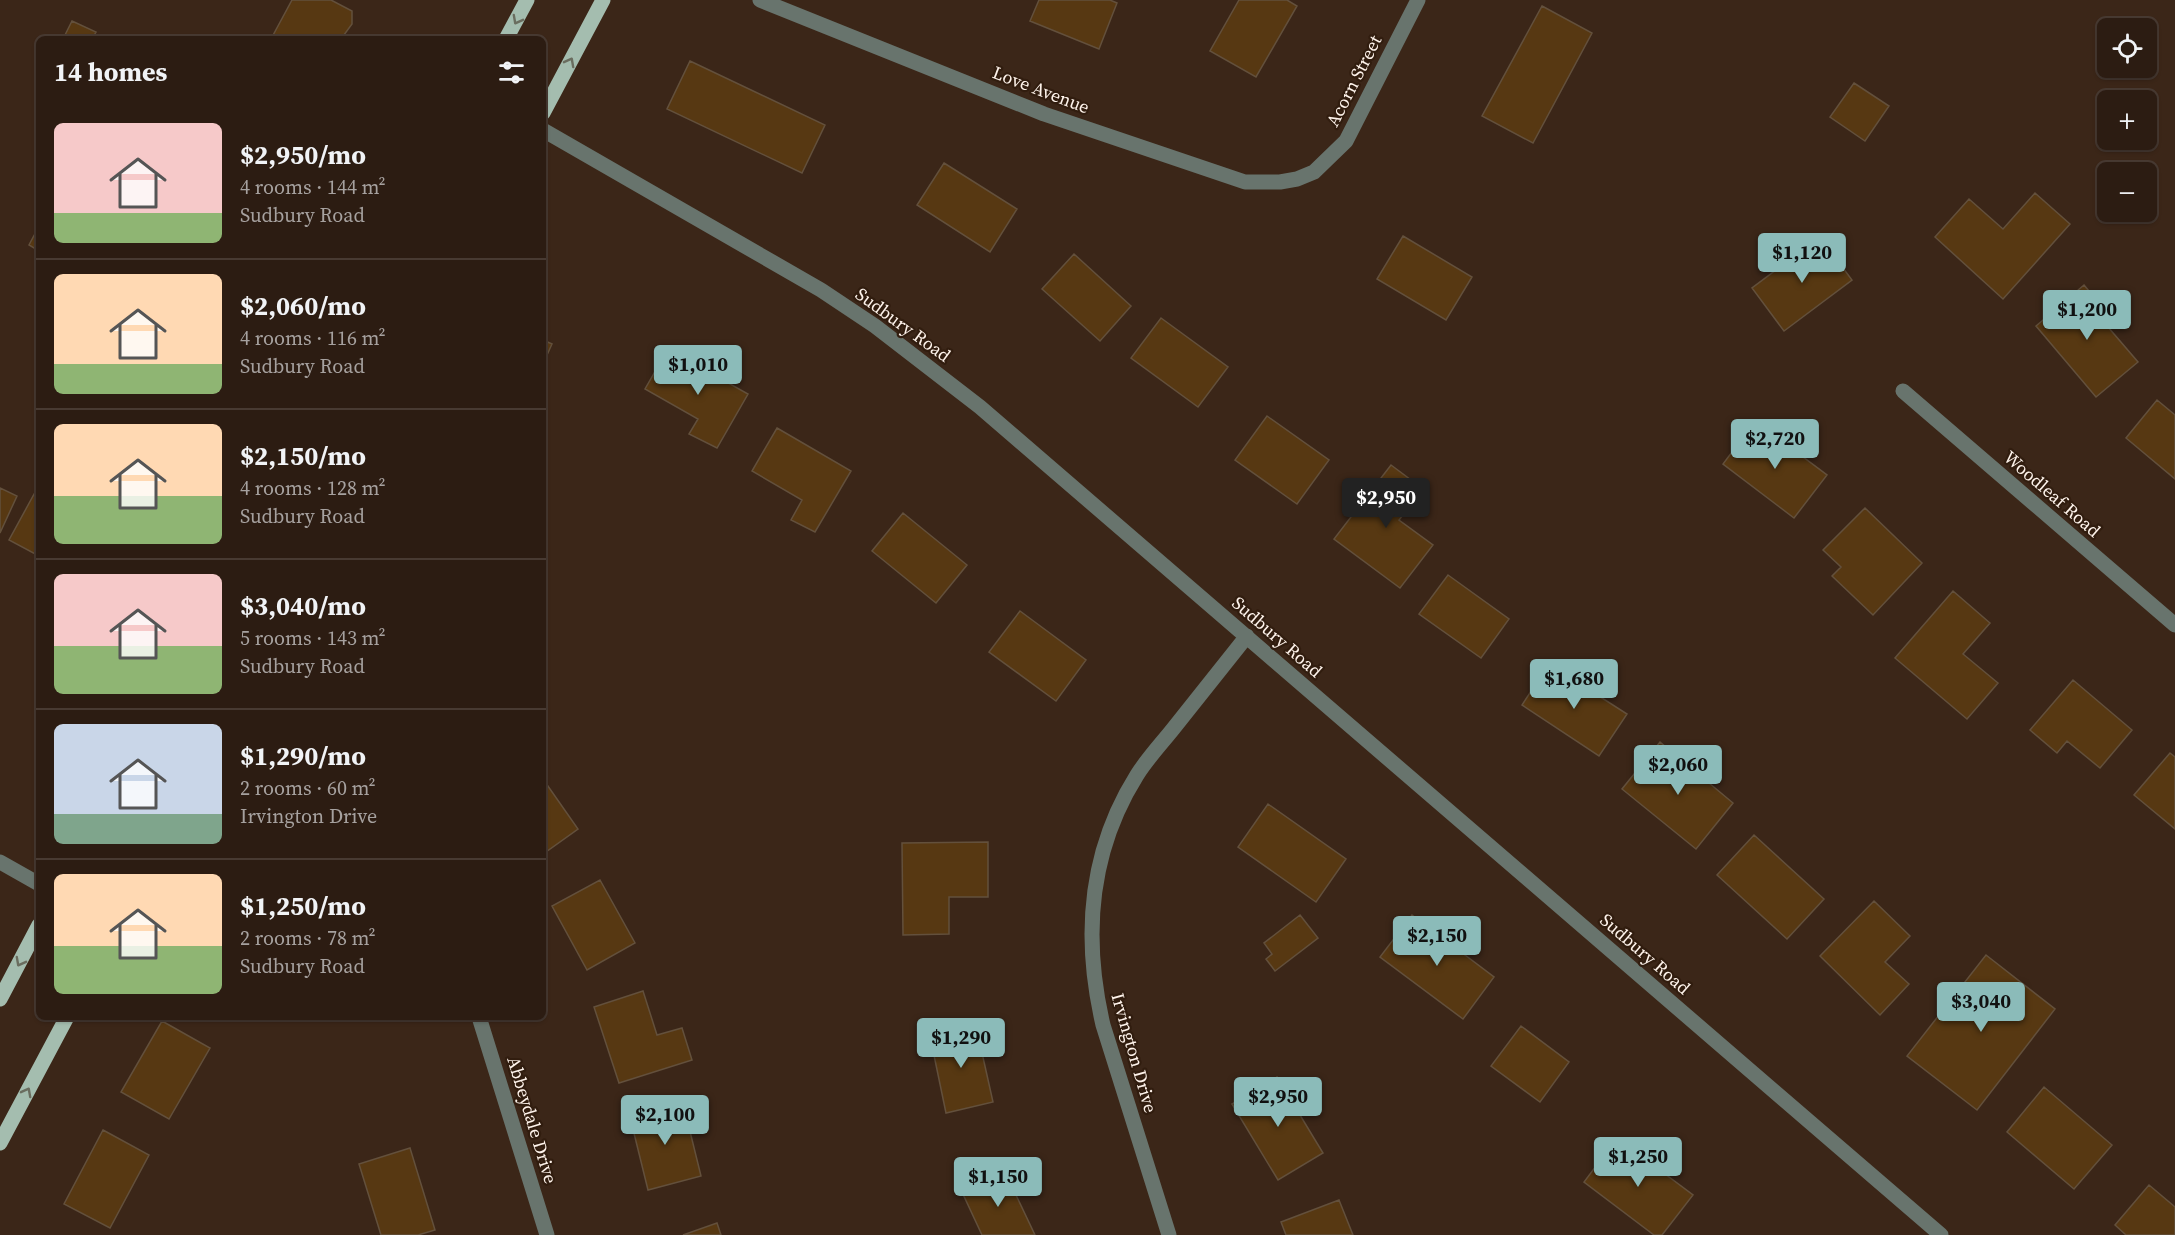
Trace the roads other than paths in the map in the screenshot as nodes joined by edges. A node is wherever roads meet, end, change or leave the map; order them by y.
1 (527, 0) edge
2 (603, 0) edge
3 (760, 0) edge
4 (1418, 0) edge
5 (508, 36) edge
6 (546, 107) edge
7 (546, 132) edge
8 (1314, 172) joint
9 (1903, 391) dead end
10 (2175, 626) edge
11 (1247, 636) junction
12 (0, 862) edge
13 (36, 882) edge
14 (36, 931) edge
15 (0, 999) edge
16 (65, 1020) edge
17 (480, 1020) edge
18 (0, 1143) edge
19 (547, 1235) edge
20 (1169, 1235) edge
21 (1941, 1235) edge

1 -> 5 main road
6 -> 2 main road
3 - 8 street, Love Avenue
4 - 8 street, Acorn Street
7 - 11 street, Sudbury Road
9 - 10 street, Woodleaf Road
11 - 20 street, Irvington Drive
11 - 21 street, Sudbury Road
12 - 13 street
14 -> 15 main road
18 -> 16 main road
17 - 19 street, Abbeydale Drive

